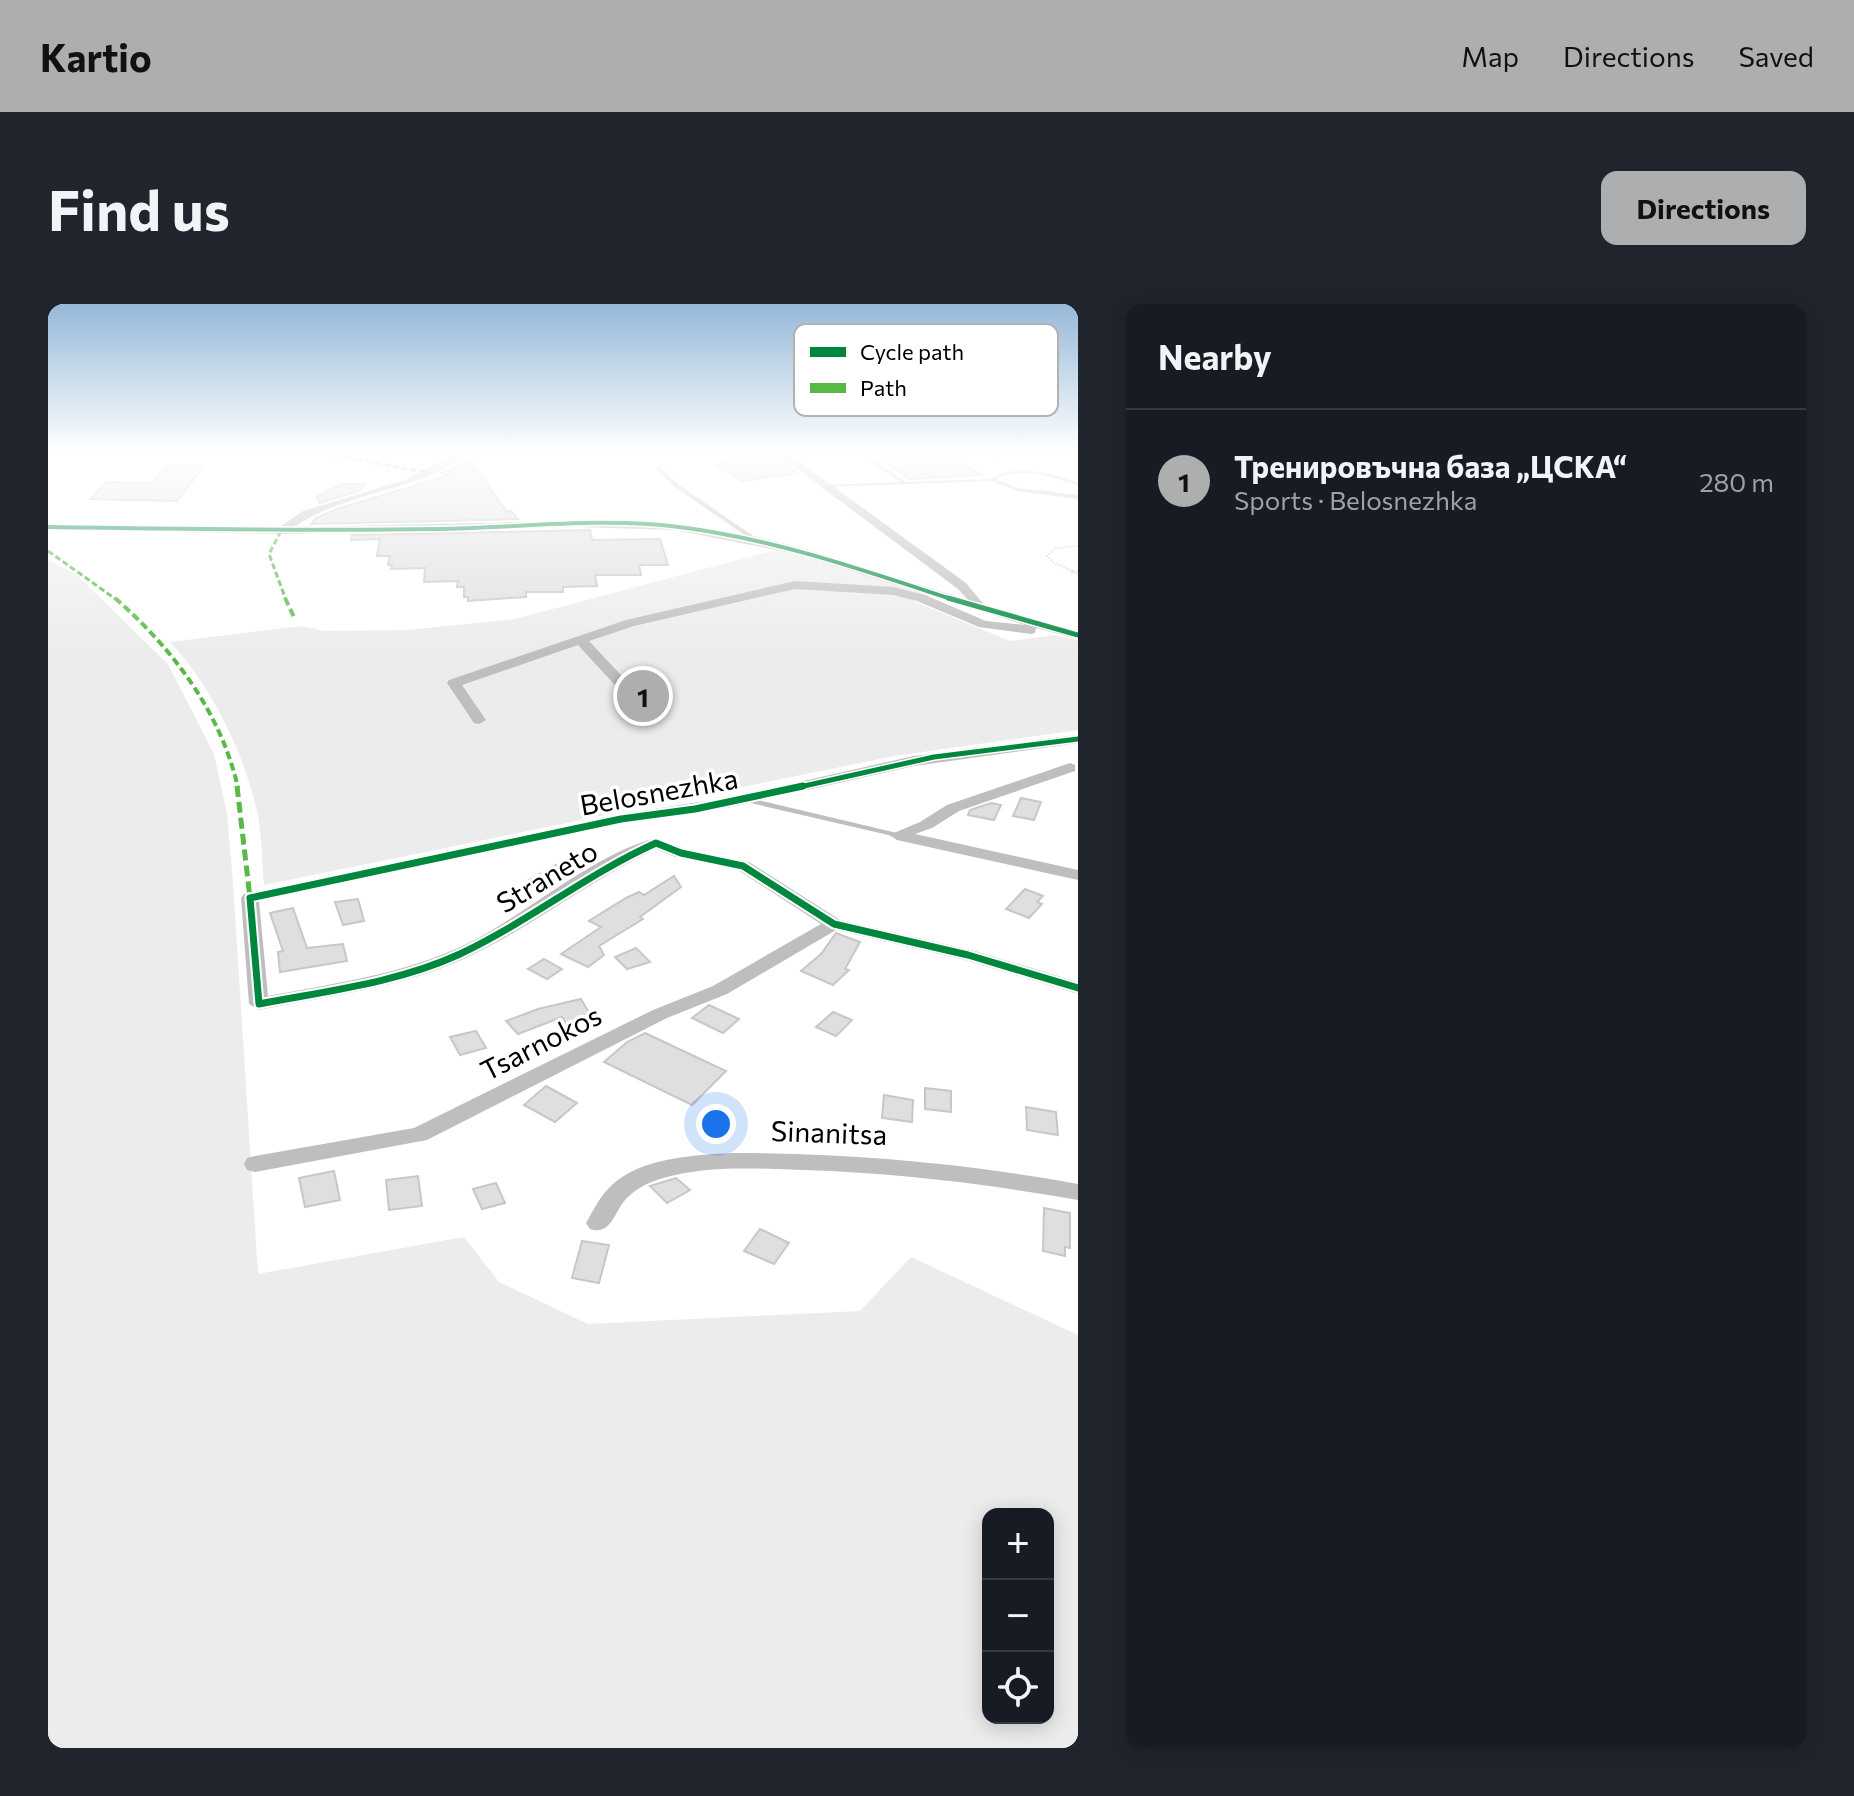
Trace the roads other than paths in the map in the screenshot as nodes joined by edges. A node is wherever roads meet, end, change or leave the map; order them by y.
1 (296, 520) edge
2 (727, 520) edge
3 (871, 520) edge
4 (48, 527) edge
5 (281, 531) junction
6 (754, 539) junction
7 (979, 606) junction
8 (1050, 629) junction
9 (1078, 635) edge
10 (581, 641) junction
11 (629, 692) dead end
12 (479, 720) dead end
13 (1078, 739) edge
14 (1075, 769) edge
15 (745, 799) junction
16 (661, 816) junction
17 (897, 835) junction
18 (656, 843) junction
19 (1078, 875) edge
20 (834, 924) junction
21 (1078, 988) edge
22 (259, 1004) joint
23 (255, 1164) dead end
24 (1078, 1192) edge
25 (598, 1223) dead end

1 - 5 street
2 - 6 lane
3 - 7 street
4 - 5 street
5 - 6 street
6 - 7 street
7 - 8 street
8 - 9 street
8 - 10 street
10 - 11 street
10 - 12 street
13 - 15 street, Belosnezhka
14 - 17 street
15 - 16 street, Belosnezhka
15 - 17 lane
16 - 18 street
16 - 22 street, Belosnezhka
17 - 19 street
18 - 20 street
18 - 22 street, Straneto
20 - 21 street
20 - 23 street, Tsarnokos
24 - 25 street, Sinanitsa

